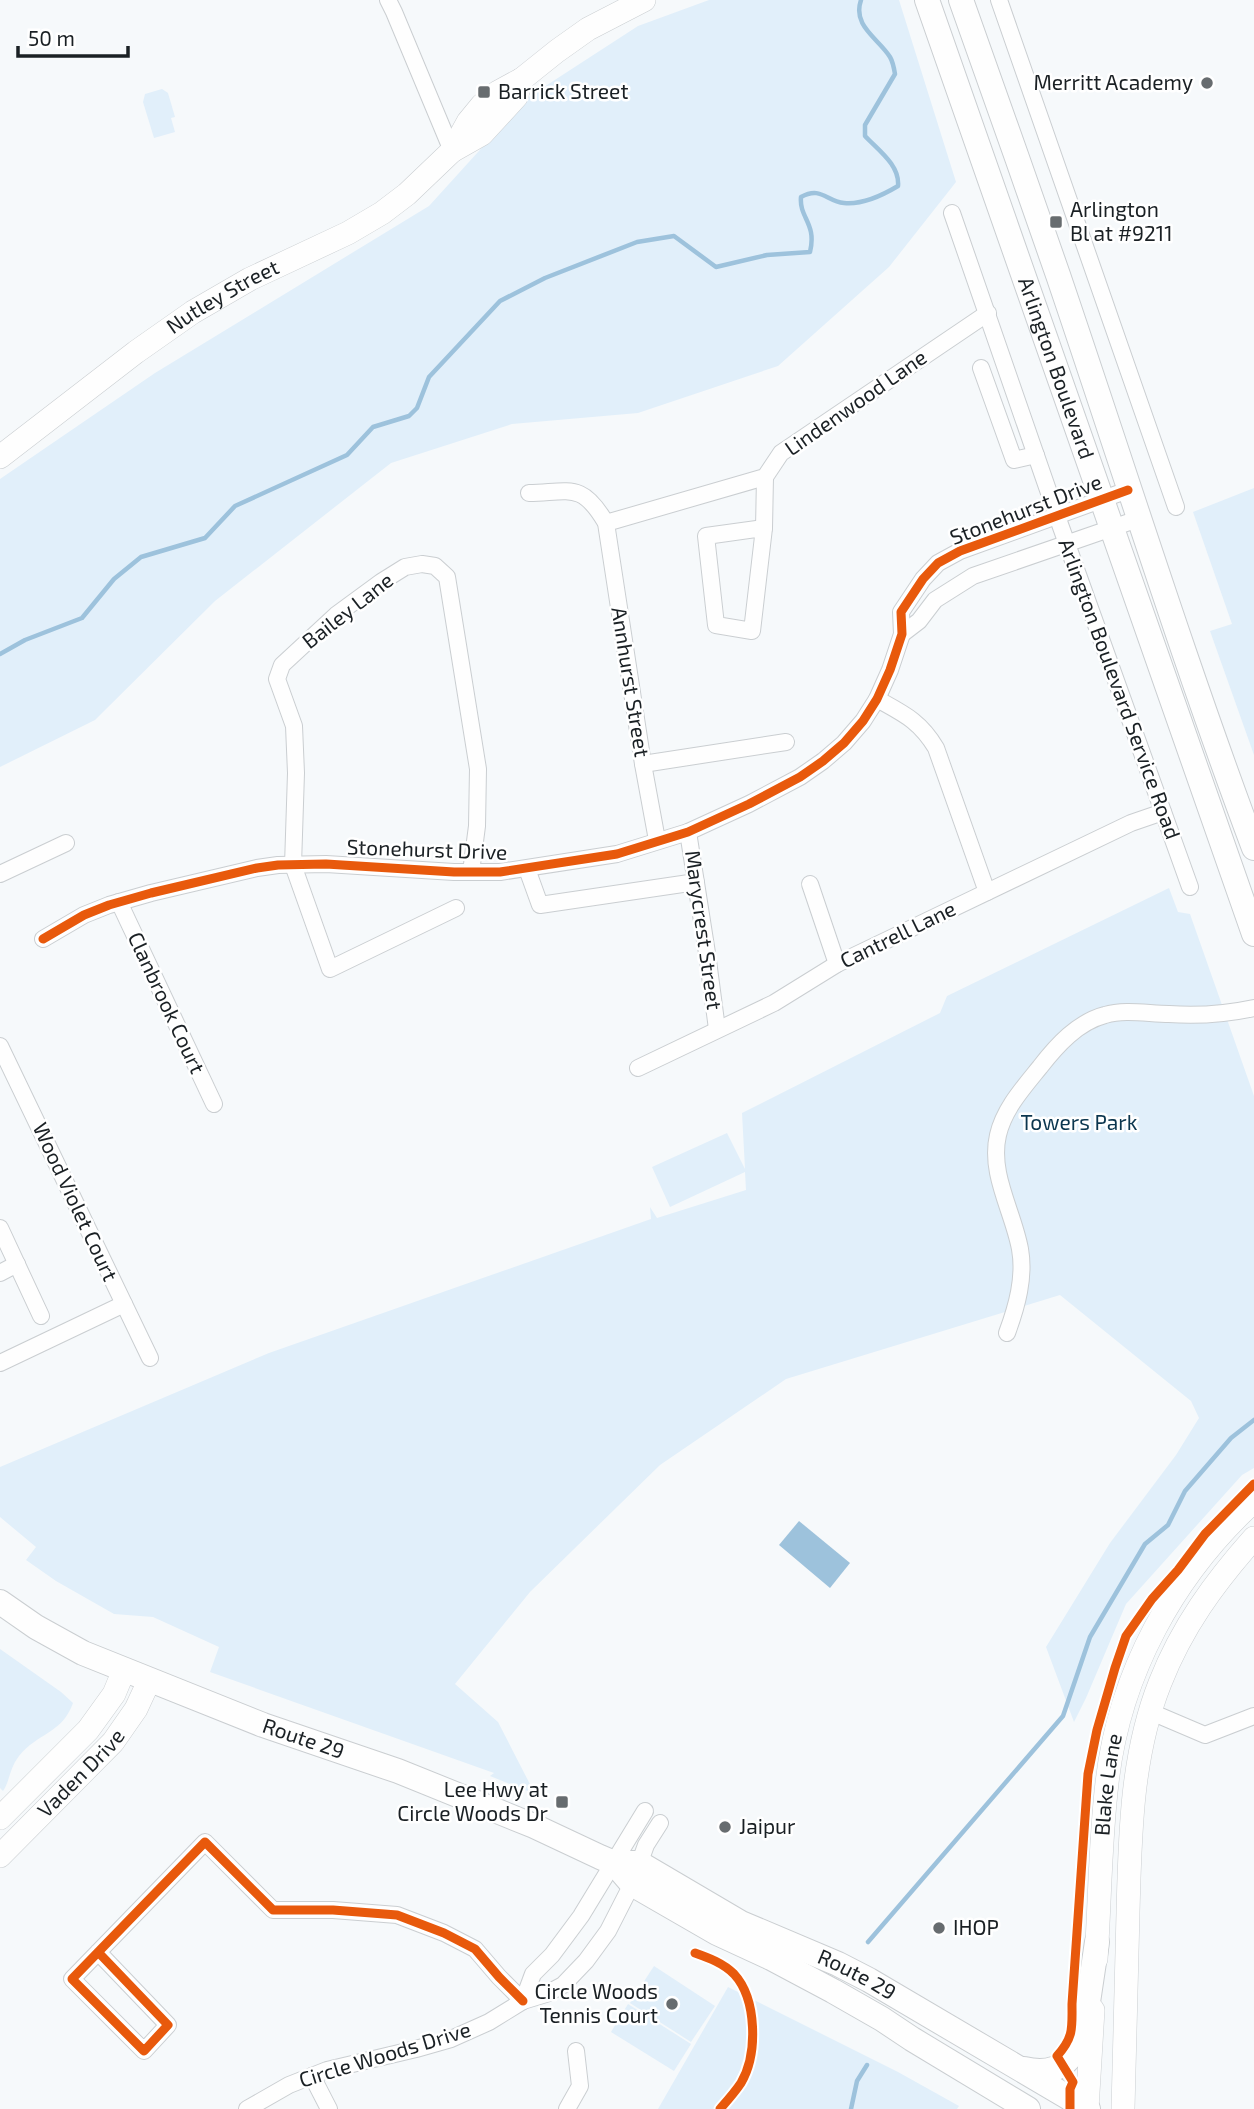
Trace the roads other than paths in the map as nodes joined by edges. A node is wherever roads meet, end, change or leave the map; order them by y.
1 (388, 0) edge
2 (644, 0) edge
3 (927, 0) edge
4 (961, 0) edge
5 (999, 0) edge
6 (452, 151) junction
7 (952, 213) dead end
8 (988, 313) junction
9 (981, 368) dead end
10 (1036, 455) junction
11 (0, 457) edge
12 (765, 477) junction
13 (1128, 490) junction
14 (529, 493) dead end
15 (1101, 499) junction
16 (1176, 507) dead end
17 (1057, 516) junction
18 (1138, 519) junction
19 (606, 523) junction
20 (764, 528) junction
21 (1112, 529) junction
22 (1068, 545) junction
23 (902, 634) junction
24 (877, 699) junction
25 (786, 742) dead end
26 (643, 764) junction
27 (1163, 812) junction
28 (688, 832) junction
29 (657, 840) junction
30 (66, 843) dead end
31 (1254, 848) edge
32 (293, 865) junction
33 (527, 869) junction
34 (471, 872) junction
35 (0, 874) edge
36 (696, 882) junction
37 (810, 884) dead end
38 (1190, 887) dead end
39 (987, 892) junction
40 (119, 902) junction
41 (456, 908) dead end
42 (1254, 934) edge
43 (43, 939) dead end
44 (836, 964) junction
45 (1254, 1007) edge
46 (717, 1029) junction
47 (0, 1046) edge
48 (638, 1068) dead end
49 (214, 1104) dead end
50 (0, 1228) edge
51 (17, 1264) junction
52 (0, 1273) edge
53 (124, 1304) junction
54 (41, 1316) dead end
55 (1007, 1333) dead end
56 (150, 1358) dead end
57 (0, 1363) edge
58 (1254, 1502) edge
59 (1254, 1538) edge
60 (0, 1602) edge
61 (124, 1670) junction
62 (149, 1681) junction
63 (1150, 1712) junction
64 (1254, 1716) edge
65 (645, 1811) dead end
66 (0, 1818) edge
67 (660, 1822) dead end
68 (0, 1856) edge
69 (614, 1863) junction
70 (635, 1874) junction
71 (1097, 1942) junction
72 (98, 1952) junction
73 (523, 2001) junction
74 (576, 2050) dead end
75 (1020, 2068) junction
76 (312, 2076) junction
77 (247, 2109) edge
78 (329, 2109) edge
79 (567, 2109) edge
80 (1028, 2109) edge
81 (1087, 2109) edge
82 (1123, 2109) edge

1 - 6 street
2 - 6 main road, Nutley Street
3 - 15 main road, Arlington Boulevard
4 - 13 main road, Arlington Boulevard
5 - 16 street
6 - 11 main road, Nutley Street
7 - 8 street, Arlington Boulevard Service Road
8 - 10 street, Arlington Boulevard Service Road
8 - 12 street, Lindenwood Lane
9 - 10 street
10 - 17 street, Arlington Boulevard Service Road
12 - 19 street
12 - 20 street
13 - 15 street, Stonehurst Drive
13 - 18 main road, Arlington Boulevard
14 - 19 street
15 - 17 street, Stonehurst Drive
15 - 21 main road, Arlington Boulevard
17 - 22 street, Arlington Boulevard Service Road
17 - 23 street, Stonehurst Drive
18 - 21 street, Stonehurst Drive
18 - 31 main road, Arlington Boulevard
19 - 26 street, Annhurst Street
20 - 20 street
21 - 22 street, Stonehurst Drive
21 - 42 main road, Arlington Boulevard
22 - 23 street, Stonehurst Drive
22 - 27 street, Arlington Boulevard Service Road
23 - 24 street, Stonehurst Drive
24 - 28 street, Stonehurst Drive
24 - 39 street
25 - 26 street
26 - 29 street, Annhurst Street
27 - 38 street, Arlington Boulevard Service Road
27 - 39 street, Cantrell Lane
28 - 29 street, Stonehurst Drive
28 - 36 street, Marycrest Street
29 - 33 street, Stonehurst Drive
30 - 35 street
32 - 34 street, Stonehurst Drive
32 - 34 street, Bailey Lane
32 - 40 street, Stonehurst Drive
32 - 41 street
33 - 34 street, Stonehurst Drive
33 - 36 street
36 - 46 street, Marycrest Street
37 - 44 street
39 - 44 street, Cantrell Lane
40 - 43 street, Stonehurst Drive
40 - 49 street, Clanbrook Court
44 - 46 street, Cantrell Lane
45 - 55 street
46 - 48 street, Cantrell Lane
47 - 53 street, Wood Violet Court
50 - 51 street
51 - 52 street
51 - 54 street
53 - 56 street, Wood Violet Court
53 - 57 street
58 - 71 main road, Blake Lane
59 - 63 main road, Blake Lane
60 - 61 main road, Route 29
61 - 62 main road, Route 29
61 - 66 main road, Vaden Drive
62 - 68 main road, Vaden Drive
62 - 69 main road, Route 29
63 - 64 street
63 - 82 main road, Blake Lane
65 - 69 street
67 - 70 street, Circle Woods Drive
69 - 70 main road, Route 29
69 - 73 street
70 - 73 street, Circle Woods Drive
70 - 75 main road, Route 29
70 - 80 main road, Route 29
71 - 75 main road
71 - 81 main road, Blake Lane
72 - 72 street
72 - 73 street
73 - 76 street, Circle Woods Drive
74 - 79 street
75 - 81 main road, Route 29
76 - 77 street, Circle Woods Drive
76 - 78 street

